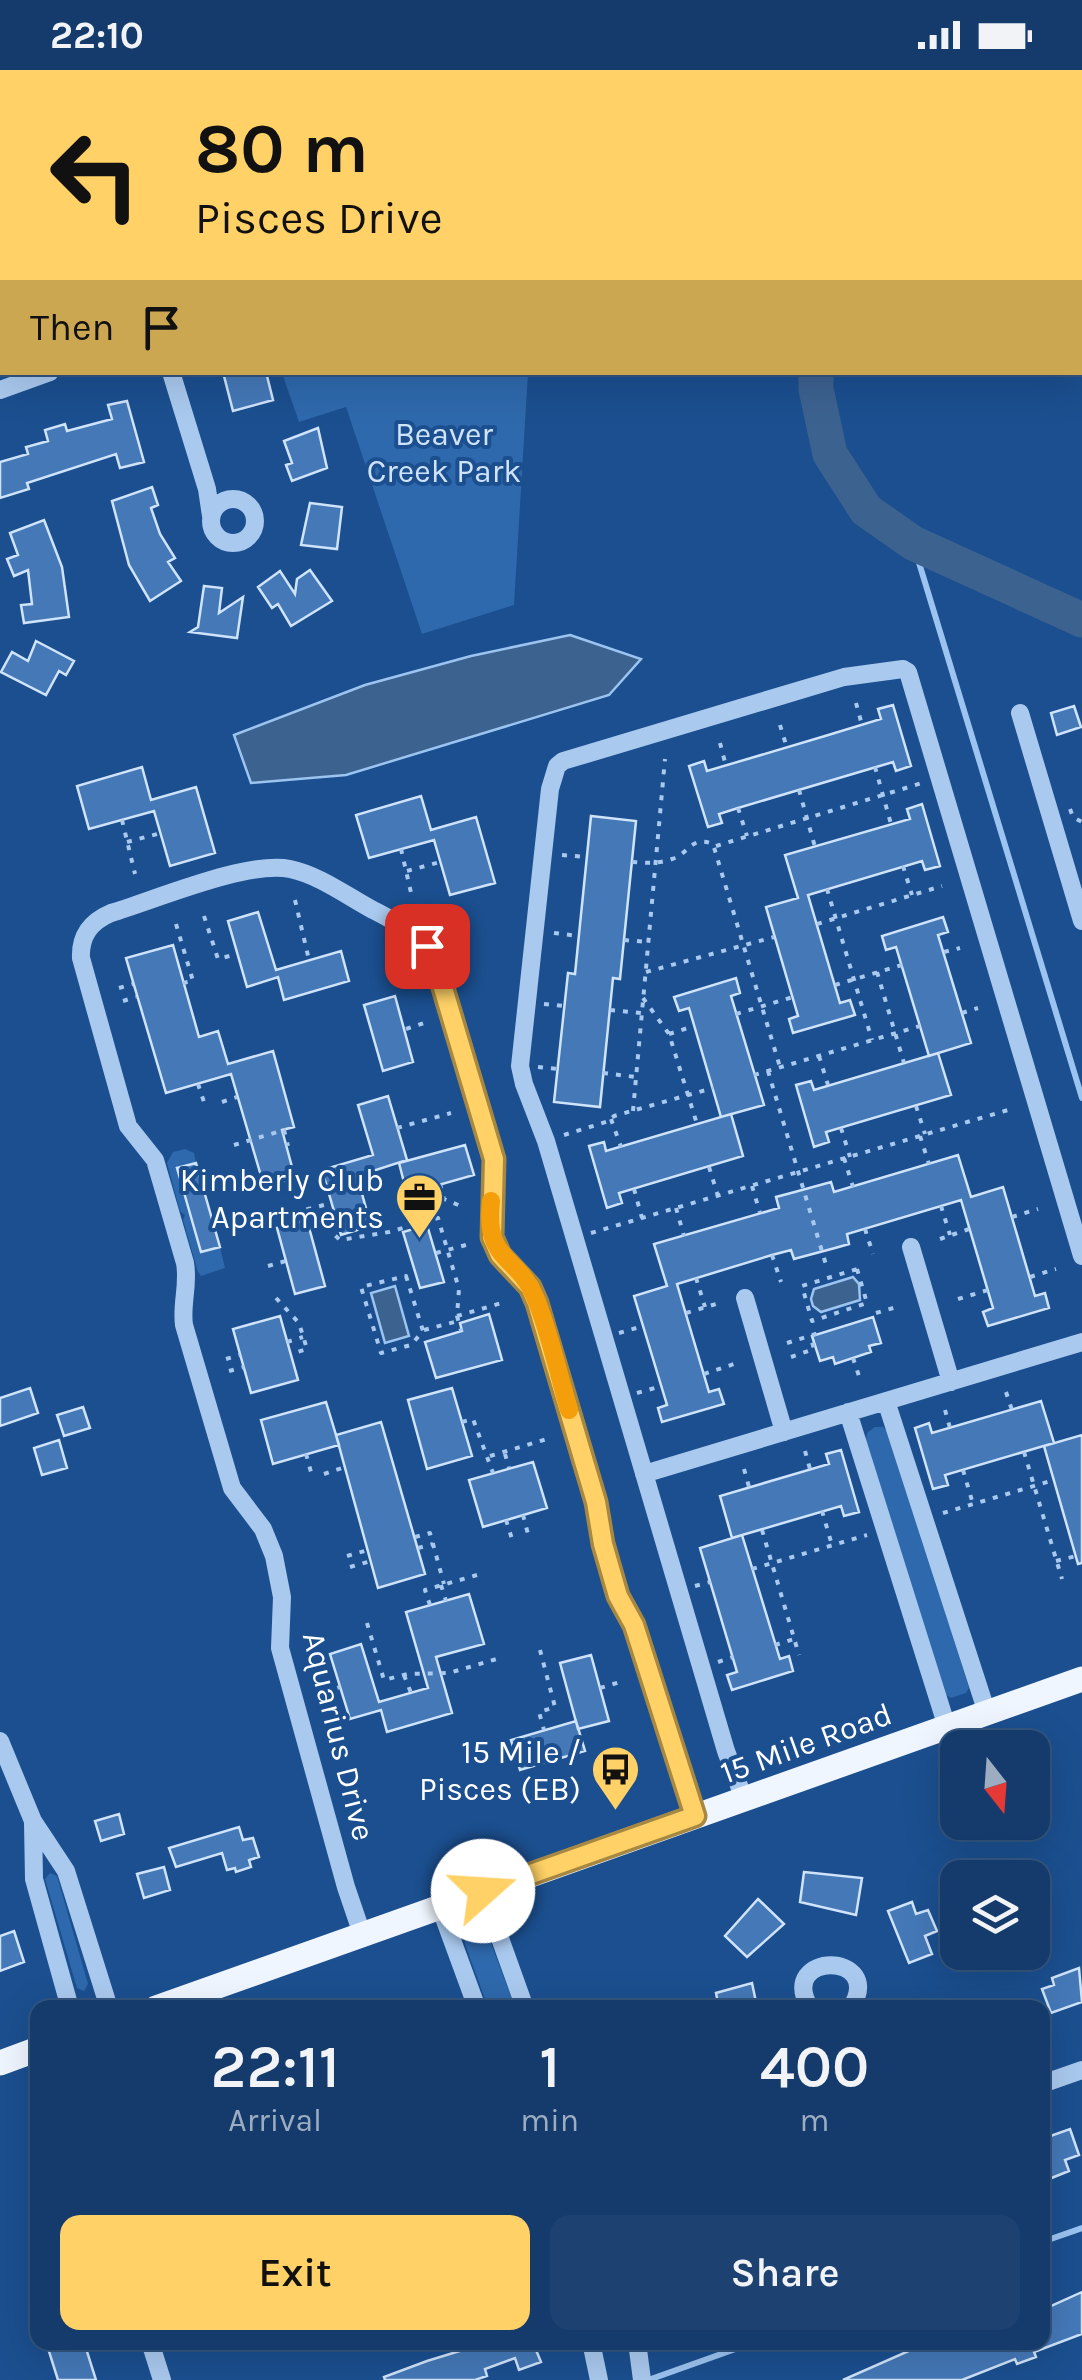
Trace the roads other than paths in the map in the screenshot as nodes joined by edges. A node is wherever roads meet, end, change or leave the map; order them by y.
1 (37, 375) edge
2 (172, 375) edge
3 (0, 390) edge
4 (207, 489) junction
5 (232, 498) junction
6 (211, 516) junction
7 (1020, 713) dead end
8 (1082, 921) edge
9 (911, 1247) dead end
10 (1082, 1256) edge
11 (745, 1298) dead end
12 (1082, 1342) edge
13 (951, 1382) junction
14 (886, 1401) junction
15 (848, 1412) junction
16 (784, 1432) junction
17 (644, 1474) junction
18 (1082, 1679) edge
19 (987, 1713) junction
20 (947, 1727) junction
21 (0, 1740) edge
22 (744, 1799) junction
23 (695, 1816) junction
24 (33, 1822) junction
25 (483, 1891) junction
26 (440, 1906) junction
27 (362, 1934) junction
28 (68, 2000) edge
29 (107, 2000) edge
30 (178, 2000) edge
31 (473, 2000) edge
32 (522, 2000) edge
33 (806, 2000) edge
34 (855, 2000) edge
35 (30, 2052) edge
36 (0, 2062) edge
37 (1082, 2070) edge
38 (1050, 2081) edge
39 (153, 2350) edge
40 (593, 2350) edge
41 (637, 2350) edge
42 (162, 2380) edge
43 (599, 2380) edge
44 (642, 2380) edge

1 - 3 street
2 - 4 street
4 - 5 street
4 - 6 street
5 - 6 street
5 - 6 street
7 - 8 street
9 - 13 street
10 - 17 street
11 - 16 street
12 - 13 street
13 - 14 street
14 - 15 street
14 - 19 street
15 - 16 street
15 - 20 street
16 - 17 street
17 - 22 street
18 - 19 main road, 15 Mile Road
19 - 20 main road, 15 Mile Road
20 - 22 main road, 15 Mile Road
21 - 24 street
22 - 23 main road, 15 Mile Road
23 - 25 main road, 15 Mile Road
23 - 27 street, Aquarius Drive
24 - 28 street
24 - 29 street
25 - 26 main road, 15 Mile Road
25 - 32 street
26 - 27 main road, 15 Mile Road
26 - 31 street
27 - 30 main road, 15 Mile Road
33 - 34 street
35 - 36 main road
37 - 38 street
39 - 42 street
40 - 43 street
41 - 44 street

